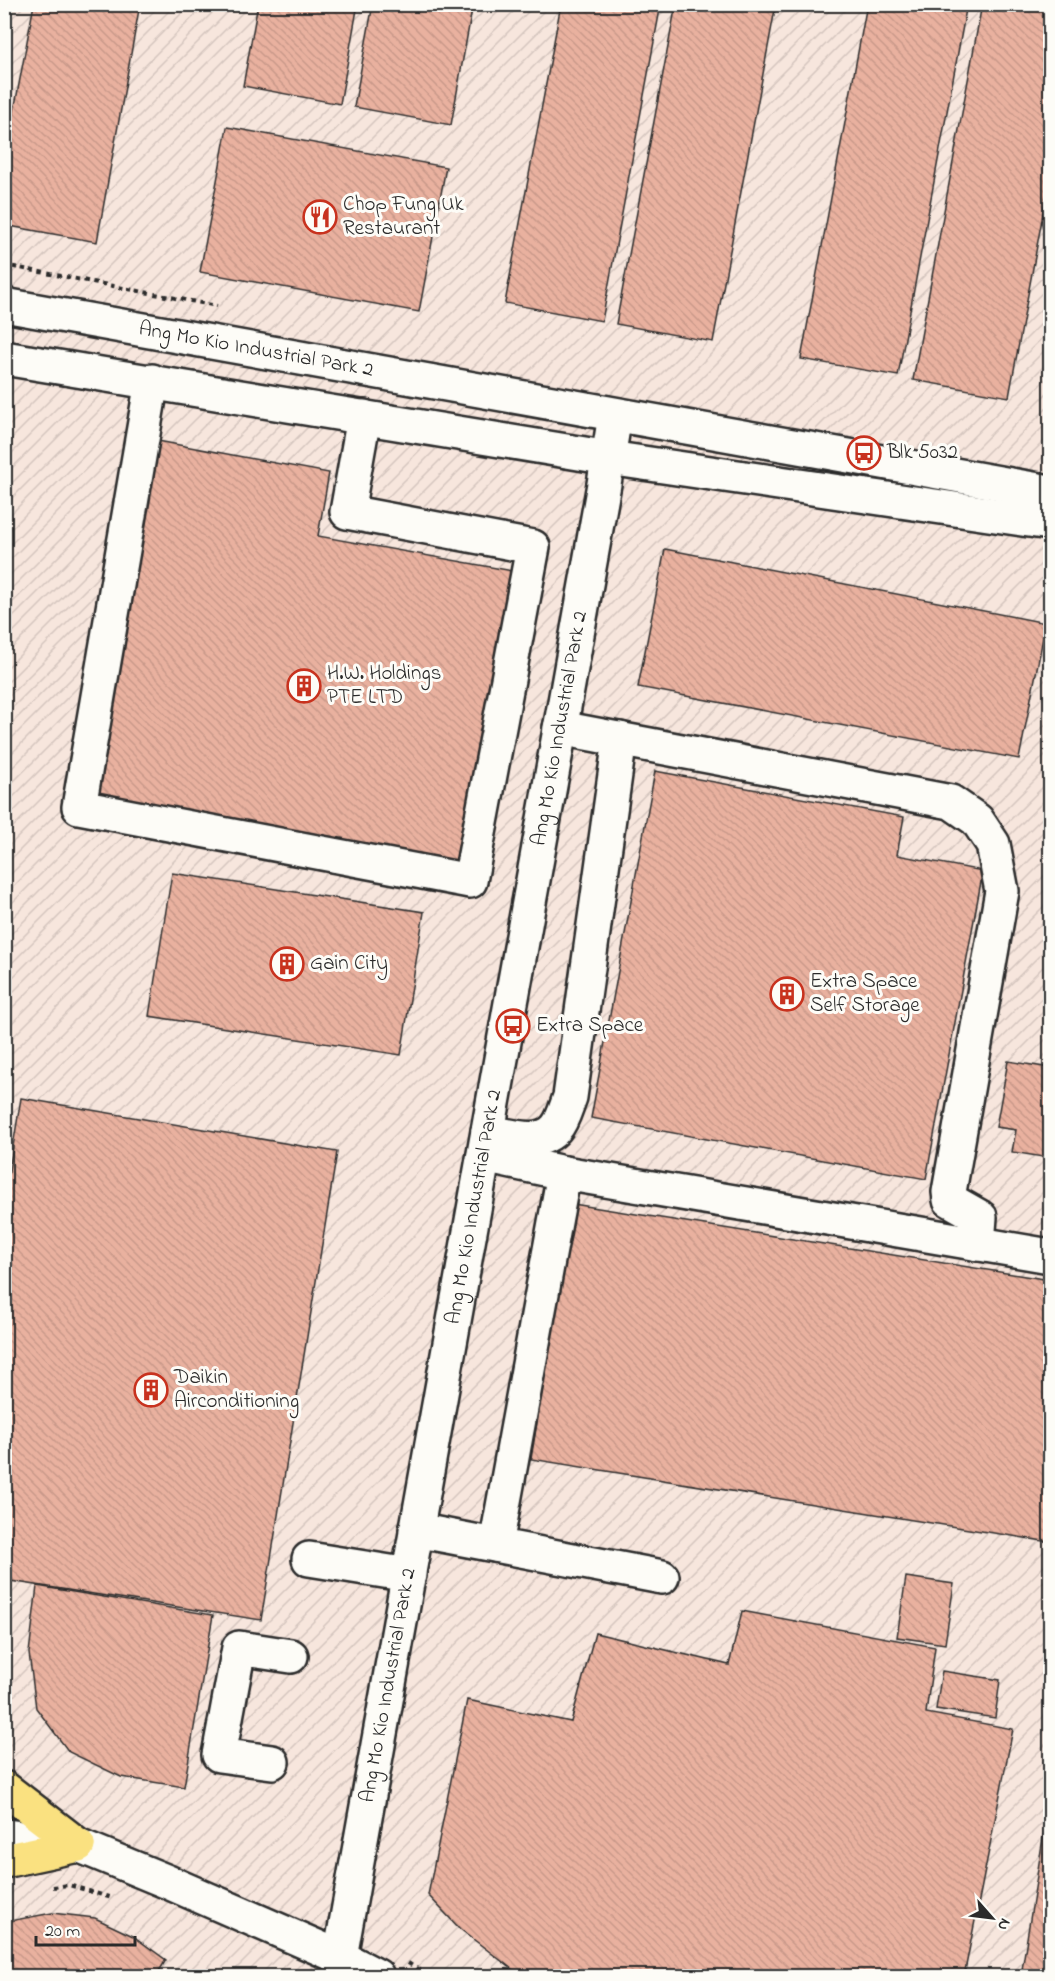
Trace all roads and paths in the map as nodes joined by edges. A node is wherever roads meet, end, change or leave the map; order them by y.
1 (4, 265) edge
2 (150, 292) dead end
3 (4, 305) edge
4 (4, 358) edge
5 (152, 381) junction
6 (615, 415) junction
7 (364, 417) junction
8 (743, 438) junction
9 (609, 458) junction
10 (736, 477) junction
11 (1044, 507) edge
12 (560, 728) junction
13 (621, 739) junction
14 (486, 1144) junction
15 (564, 1173) junction
16 (978, 1244) junction
17 (1050, 1256) edge
18 (416, 1530) junction
19 (496, 1545) junction
20 (309, 1559) dead end
21 (409, 1575) junction
22 (662, 1577) dead end
23 (291, 1656) dead end
24 (272, 1762) dead end
25 (4, 1788) edge
26 (4, 1836) edge
27 (78, 1845) junction
28 (4, 1861) edge
29 (340, 1957) junction
30 (377, 1977) edge

1 - 2 path
3 - 6 street, Ang Mo Kio Industrial Park 2
4 - 5 street, Ang Mo Kio Industrial Park 2
5 - 7 street, Ang Mo Kio Industrial Park 2
5 - 7 street
6 - 8 street, Ang Mo Kio Industrial Park 2
6 - 9 street, Ang Mo Kio Industrial Park 2
7 - 9 street, Ang Mo Kio Industrial Park 2
8 - 10 street
8 - 11 street, Ang Mo Kio Industrial Park 2
9 - 10 street, Ang Mo Kio Industrial Park 2
9 - 12 street, Ang Mo Kio Industrial Park 2
10 - 11 street, Ang Mo Kio Industrial Park 2
12 - 13 street
12 - 14 street, Ang Mo Kio Industrial Park 2
13 - 14 street
13 - 16 street
14 - 15 street
14 - 18 street, Ang Mo Kio Industrial Park 2
15 - 16 street
15 - 19 street
16 - 17 street
18 - 19 street
18 - 21 street, Ang Mo Kio Industrial Park 2
19 - 22 street
20 - 21 street
21 - 29 street, Ang Mo Kio Industrial Park 2
23 - 24 street
25 - 27 highway
26 - 27 street
27 - 28 highway
27 - 29 street
29 - 30 street

